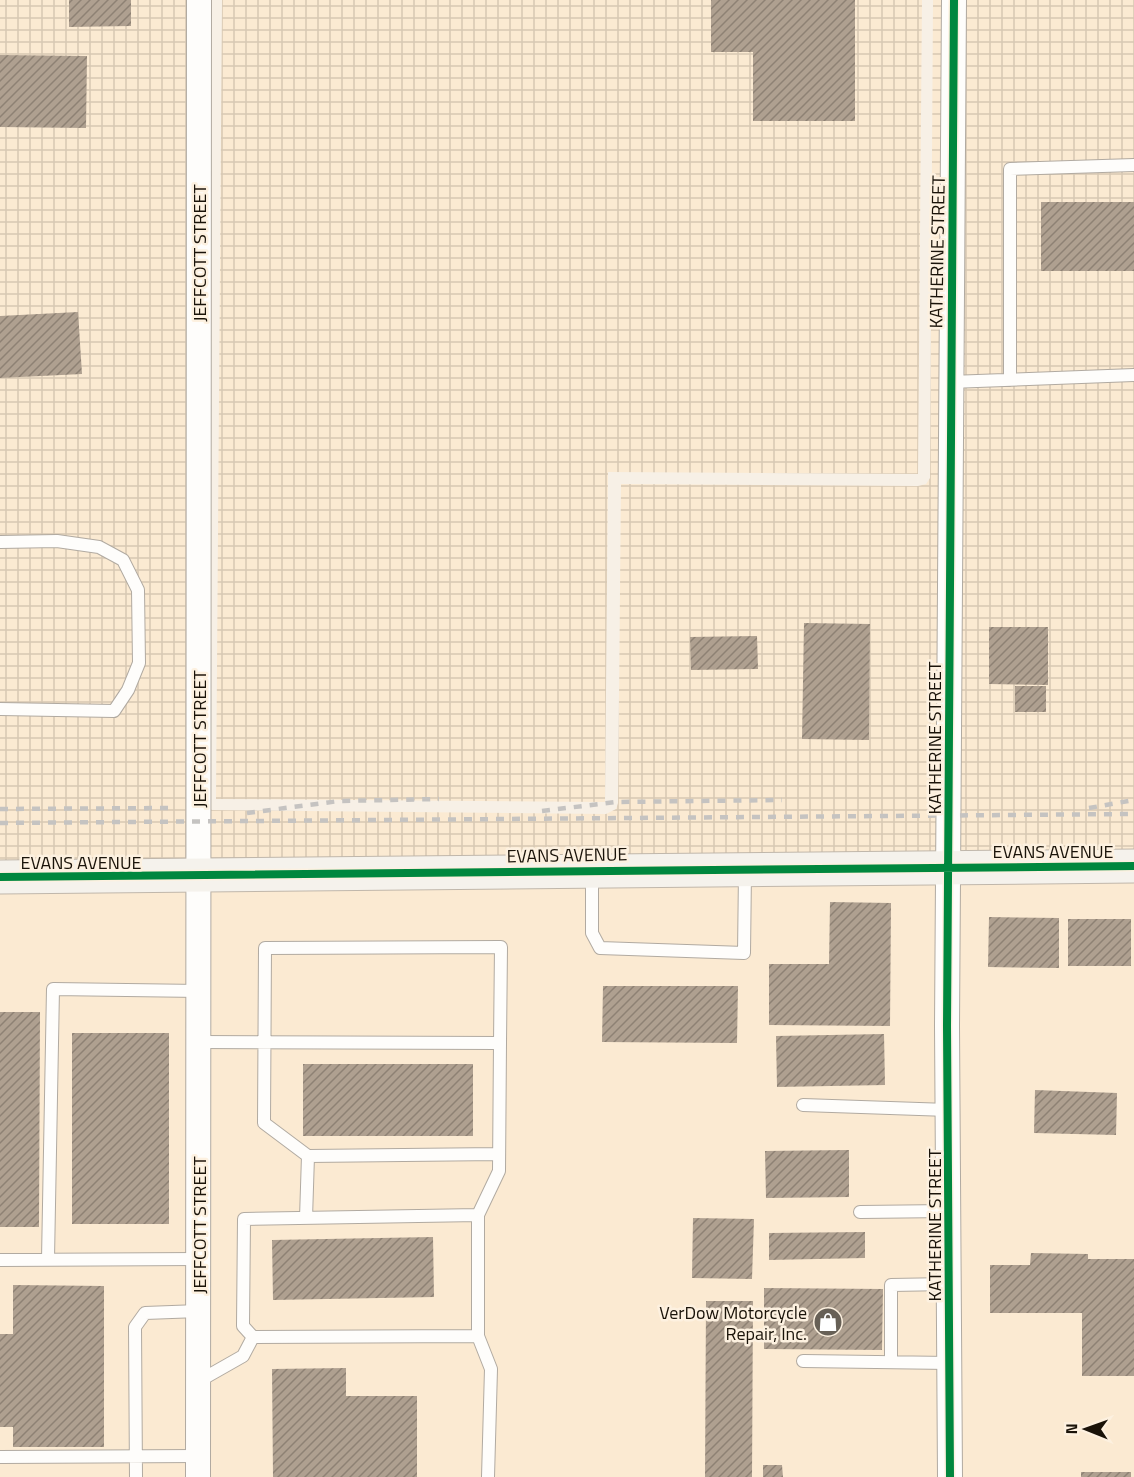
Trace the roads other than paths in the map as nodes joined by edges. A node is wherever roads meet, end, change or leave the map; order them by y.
1 (199, 0) edge
2 (954, 0) edge
3 (1134, 165) edge
4 (1134, 375) edge
5 (1010, 380) junction
6 (950, 382) junction
7 (0, 542) edge
8 (0, 709) edge
9 (949, 866) junction
10 (1134, 866) edge
11 (745, 868) junction
12 (592, 869) junction
13 (0, 877) edge
14 (199, 877) junction
15 (200, 991) junction
16 (200, 1042) junction
17 (264, 1043) junction
18 (500, 1043) junction
19 (803, 1105) dead end
20 (948, 1110) junction
21 (500, 1154) junction
22 (308, 1156) junction
23 (948, 1211) junction
24 (860, 1212) dead end
25 (478, 1215) junction
26 (306, 1218) junction
27 (48, 1259) junction
28 (200, 1259) junction
29 (0, 1260) edge
30 (949, 1284) junction
31 (200, 1311) junction
32 (478, 1336) junction
33 (253, 1337) junction
34 (803, 1361) dead end
35 (891, 1362) junction
36 (949, 1362) junction
37 (199, 1381) junction
38 (136, 1456) junction
39 (0, 1457) edge
40 (198, 1466) edge
41 (136, 1477) edge
42 (488, 1477) edge
43 (950, 1477) edge

1 - 14 street, JEFFCOTT STREET
2 - 6 street, KATHERINE STREET
3 - 5 lane
4 - 5 lane
5 - 6 lane
6 - 9 street, KATHERINE STREET
7 - 8 lane
9 - 10 main road, EVANS AVENUE
9 - 11 main road, EVANS AVENUE
9 - 20 street, KATHERINE STREET
11 - 12 main road, EVANS AVENUE
11 - 12 lane
12 - 14 main road, EVANS AVENUE
13 - 14 main road, EVANS AVENUE
14 - 15 street, JEFFCOTT STREET
15 - 16 street, JEFFCOTT STREET
15 - 27 lane
16 - 17 lane
16 - 28 street, JEFFCOTT STREET
17 - 18 lane
17 - 18 lane
17 - 22 lane
18 - 21 lane
19 - 20 lane
20 - 23 street, KATHERINE STREET
21 - 22 lane
21 - 25 lane
22 - 26 lane
23 - 24 lane
23 - 30 street, KATHERINE STREET
25 - 26 lane
25 - 32 lane
26 - 33 lane
27 - 28 lane
27 - 29 lane
28 - 31 street, JEFFCOTT STREET
30 - 35 lane
30 - 36 street, KATHERINE STREET
31 - 37 street, JEFFCOTT STREET
31 - 38 lane
32 - 33 lane
32 - 42 lane
33 - 37 lane
34 - 35 lane
35 - 36 lane
36 - 43 street, KATHERINE STREET
37 - 40 street, JEFFCOTT STREET
38 - 39 lane
38 - 40 lane
38 - 41 lane

